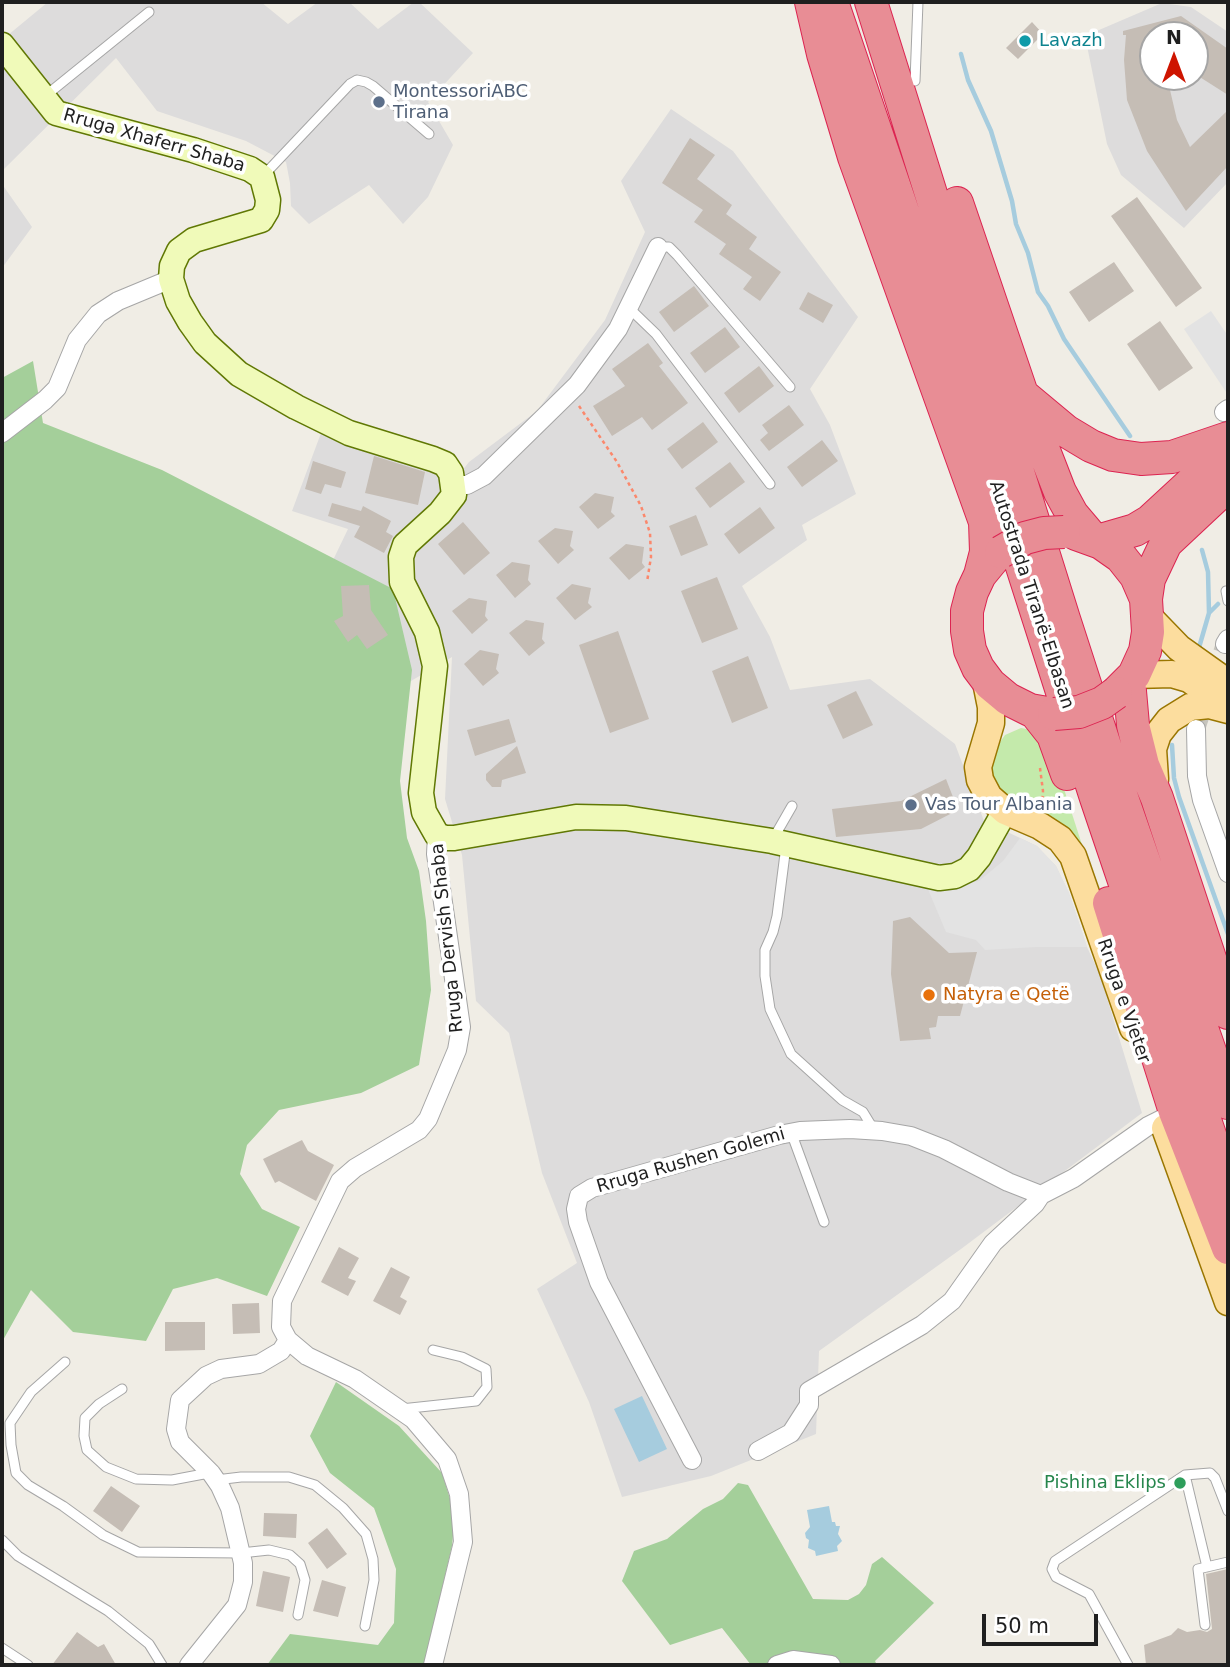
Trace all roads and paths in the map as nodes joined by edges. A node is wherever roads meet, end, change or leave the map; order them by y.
1 (811, 2) edge
2 (832, 2) edge
3 (871, 2) edge
4 (889, 2) edge
5 (918, 2) edge
6 (149, 12) dead end
7 (2, 45) edge
8 (915, 81) junction
9 (42, 98) junction
10 (429, 134) dead end
11 (262, 177) junction
12 (658, 247) joint
13 (171, 279) junction
14 (629, 308) junction
15 (790, 387) dead end
16 (568, 393) junction
17 (1022, 394) junction
18 (1227, 420) edge
19 (2, 433) edge
20 (1228, 449) edge
21 (770, 484) dead end
22 (454, 485) junction
23 (1228, 485) edge
24 (1096, 540) junction
25 (991, 563) junction
26 (647, 582) dead end
27 (1147, 608) junction
28 (985, 677) junction
29 (1126, 683) junction
30 (1228, 683) edge
31 (1228, 708) edge
32 (1040, 712) junction
33 (1196, 729) tunnel mouth
34 (987, 740) junction
35 (1040, 767) dead end
36 (1157, 798) junction
37 (792, 806) dead end
38 (1005, 811) junction
39 (1042, 811) dead end
40 (437, 835) junction
41 (779, 843) junction
42 (1228, 873) edge
43 (1228, 1013) edge
44 (1228, 1102) edge
45 (1162, 1119) junction
46 (874, 1130) junction
47 (791, 1132) junction
48 (1228, 1188) edge
49 (1041, 1195) junction
50 (824, 1222) dead end
51 (1228, 1248) edge
52 (1228, 1302) edge
53 (288, 1340) junction
54 (433, 1350) dead end
55 (65, 1362) dead end
56 (122, 1389) dead end
57 (399, 1409) junction
58 (758, 1451) dead end
59 (692, 1460) dead end
60 (1185, 1475) junction
61 (213, 1476) junction
62 (1228, 1511) edge
63 (2, 1540) edge
64 (242, 1553) junction
65 (1228, 1562) edge
66 (1207, 1567) junction
67 (298, 1615) dead end
68 (1205, 1625) dead end
69 (365, 1626) dead end
70 (2, 1648) edge
71 (28, 1665) edge
72 (162, 1665) edge
73 (189, 1665) edge
74 (433, 1665) edge
75 (777, 1665) edge
76 (831, 1665) edge
77 (1128, 1665) edge

1 - 25 highway
2 - 48 highway, Autostrada Tiranë-Elbasan
3 - 44 highway, Autostrada Tiranë-Elbasan
4 - 8 highway
5 - 8 lane
6 - 9 lane
7 - 9 street, Rruga Xhaferr Shaba
8 - 17 highway
9 - 11 street, Rruga Xhaferr Shaba
10 - 11 lane
11 - 13 street, Rruga Xhaferr Shaba
12 - 14 street
12 - 15 lane
13 - 19 street
13 - 22 street
14 - 16 street
14 - 21 lane
16 - 22 street
16 - 26 path
17 - 18 highway
17 - 24 highway
20 - 24 highway
22 - 40 street
23 - 27 highway
24 - 25 highway, bridge
24 - 27 highway
25 - 28 highway
27 - 29 highway
27 - 30 main road
28 - 32 highway
28 - 34 main road, Rruga e Vjeter
29 - 31 main road
29 - 32 highway, bridge
29 - 36 highway
31 - 36 main road
32 - 34 main road
32 - 51 highway
33 - 42 street
34 - 38 main road, Rruga e Vjeter
35 - 39 path
36 - 43 highway
37 - 41 lane
38 - 41 street, Rruga Dervish Shaba
38 - 45 main road, Rruga e Vjeter
40 - 41 street, Rruga Dervish Shaba
40 - 53 street, Rruga Dervish Shaba
41 - 46 lane
45 - 49 street
45 - 52 main road, Rruga e Vjeter
46 - 47 street, Rruga Rushen Golemi
46 - 49 street, Rruga Rushen Golemi
47 - 50 lane
47 - 59 street, Rruga Rushen Golemi
49 - 58 street
53 - 57 street
53 - 61 street
54 - 57 lane
55 - 64 lane
56 - 61 lane
57 - 74 street
60 - 62 lane
60 - 66 lane
60 - 77 lane
61 - 64 street
61 - 69 lane
63 - 72 lane
64 - 67 lane
64 - 73 street
65 - 66 lane
66 - 68 lane
70 - 71 lane
75 - 76 street

